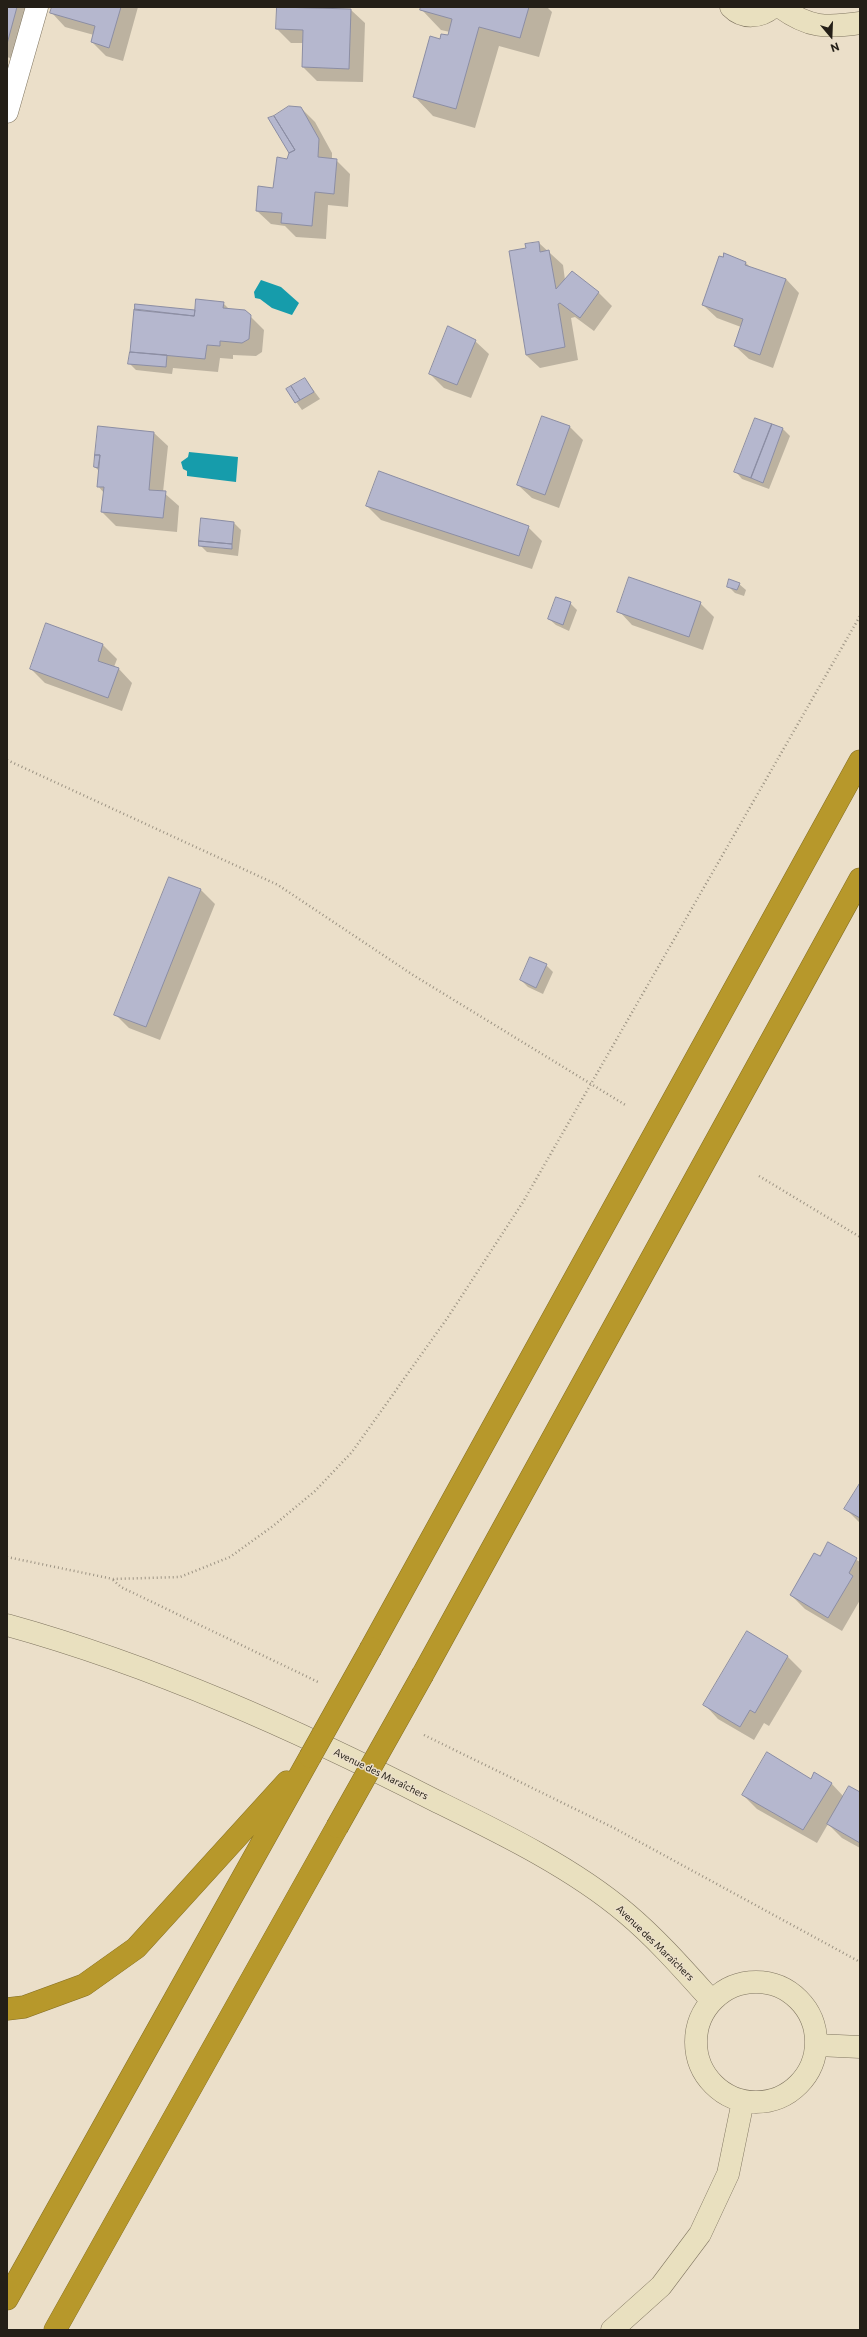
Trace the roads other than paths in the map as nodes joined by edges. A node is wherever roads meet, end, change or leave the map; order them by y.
1 (37, 7) edge
2 (731, 7) edge
3 (773, 7) edge
4 (780, 7) edge
5 (860, 23) edge
6 (7, 112) edge
7 (860, 762) edge
8 (860, 879) edge
9 (7, 1625) edge
10 (279, 1799) junction
11 (711, 2000) junction
12 (7, 2009) edge
13 (817, 2045) junction
14 (860, 2046) edge
15 (743, 2101) junction
16 (7, 2299) edge
17 (55, 2330) edge
18 (612, 2330) edge

1 - 6 street
2 - 3 street
4 - 5 street
7 - 10 highway, bridge
8 - 17 highway, bridge
9 - 11 street, Avenue des Maraîchers
10 - 12 highway
10 - 16 highway
11 - 13 street
11 - 15 street
13 - 14 street
13 - 15 street
15 - 18 street

